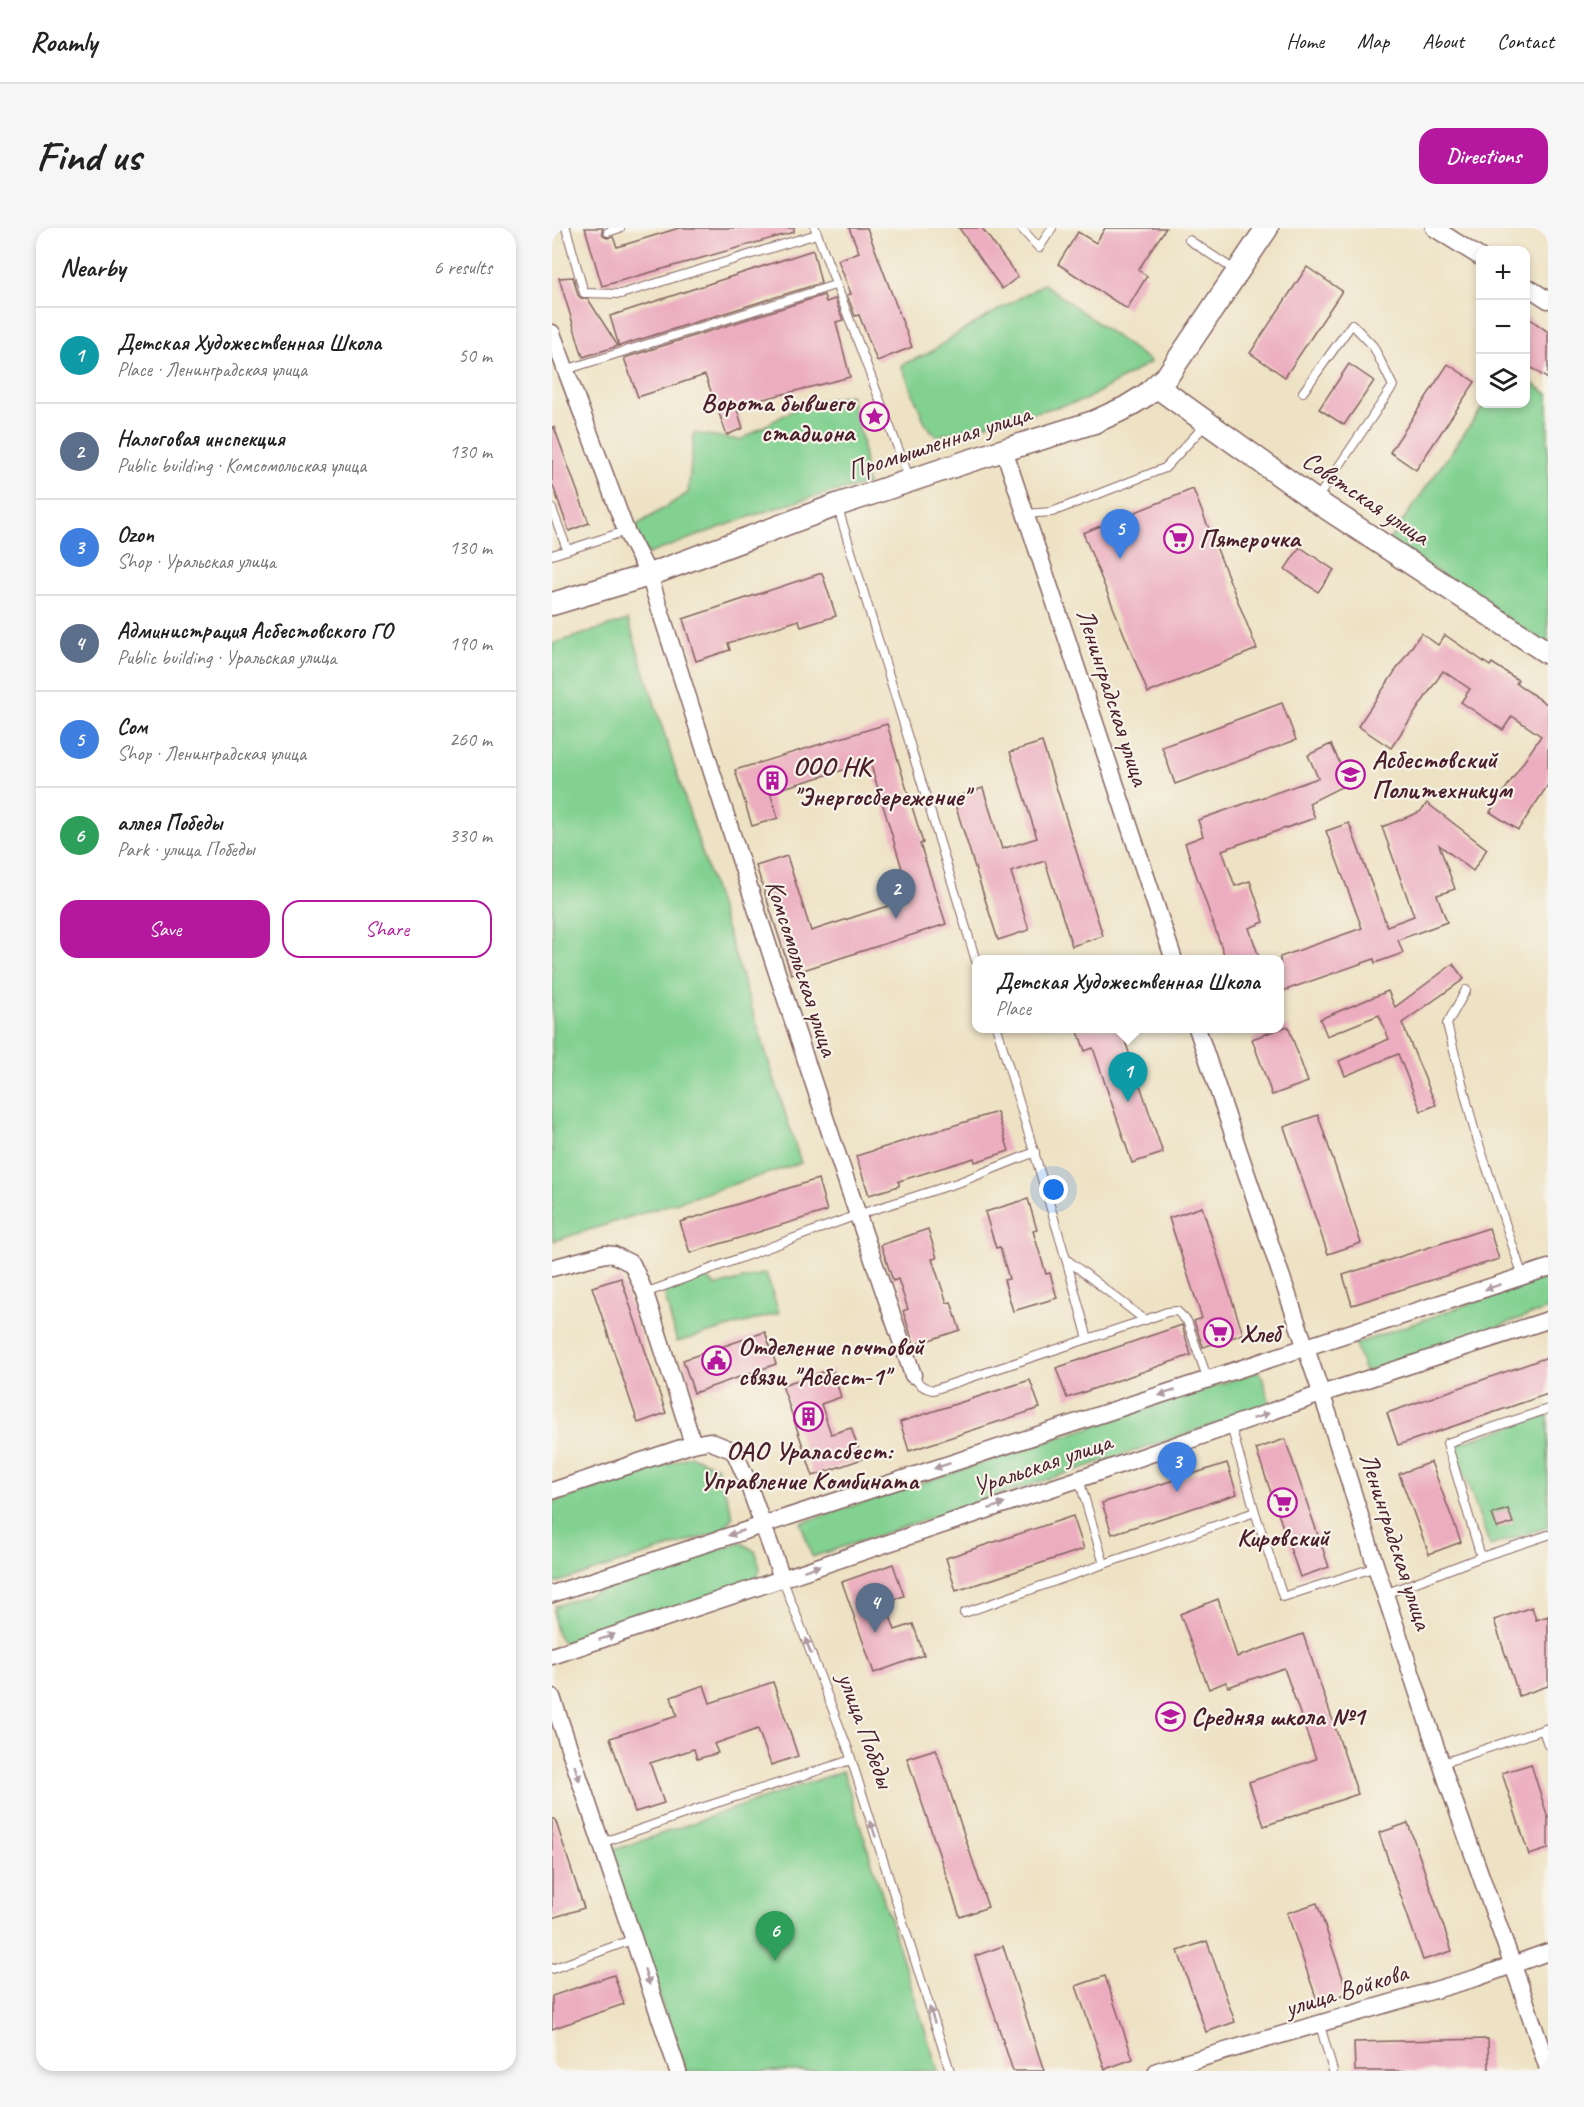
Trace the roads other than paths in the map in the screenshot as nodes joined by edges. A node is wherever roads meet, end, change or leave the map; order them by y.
1 (566, 228) edge
2 (620, 228) edge
3 (1021, 228) edge
4 (1052, 228) edge
5 (1267, 228) edge
6 (1434, 228) edge
7 (816, 231) edge
8 (608, 232) dead end
9 (1189, 240) dead end
10 (1476, 254) edge
11 (1238, 272) junction
12 (835, 285) junction
13 (1530, 289) edge
14 (1548, 300) edge
15 (552, 333) edge
16 (565, 370) junction
17 (1156, 386) junction
18 (1303, 392) dead end
19 (1208, 422) junction
20 (1004, 450) junction
21 (910, 480) junction
22 (1316, 501) junction
23 (837, 505) junction
24 (552, 508) edge
25 (1025, 514) junction
26 (626, 531) junction
27 (567, 549) junction
28 (552, 555) edge
29 (650, 575) junction
30 (552, 604) edge
31 (1548, 653) edge
32 (974, 955) edge
33 (1172, 955) edge
34 (1466, 990) dead end
35 (998, 1033) edge
36 (1198, 1033) edge
37 (1035, 1152) junction
38 (857, 1215) junction
39 (1066, 1258) junction
40 (552, 1268) edge
41 (1548, 1269) edge
42 (1524, 1277) junction
43 (645, 1293) junction
44 (1145, 1320) junction
45 (1548, 1320) edge
46 (1089, 1339) junction
47 (1307, 1348) junction
48 (913, 1375) joint
49 (1208, 1380) junction
50 (1322, 1394) junction
51 (1548, 1408) edge
52 (1231, 1426) junction
53 (693, 1444) junction
54 (1078, 1479) junction
55 (552, 1491) edge
56 (1255, 1512) junction
57 (762, 1524) junction
58 (1548, 1535) edge
59 (1481, 1557) junction
60 (1104, 1564) junction
61 (1376, 1567) junction
62 (783, 1578) junction
63 (552, 1594) edge
64 (1385, 1594) junction
65 (964, 1613) dead end
66 (552, 1656) edge
67 (552, 1697) edge
68 (1546, 1729) edge
69 (1548, 1745) edge
70 (851, 1760) junction
71 (1443, 1763) junction
72 (600, 1844) junction
73 (634, 1939) junction
74 (1548, 1952) edge
75 (1512, 1964) junction
76 (552, 1969) edge
77 (1320, 2025) junction
78 (1548, 2069) edge
79 (678, 2071) edge
80 (950, 2071) edge
81 (1157, 2071) edge
82 (1333, 2071) edge

1 - 7 lane
2 - 8 lane
3 - 4 lane
5 - 11 main road, Промышленная улица
6 - 10 street
7 - 12 lane
9 - 11 lane
11 - 17 main road, Промышленная улица
12 - 16 lane
12 - 21 lane
13 - 14 street
15 - 16 street, Комсомольская улица
16 - 26 street, Комсомольская улица
17 - 19 main road, Советская улица
17 - 20 main road, Промышленная улица
18 - 22 lane
19 - 22 main road, Советская улица
19 - 25 lane
20 - 21 main road, Промышленная улица
20 - 25 street, Ленинградская улица
21 - 23 main road, Промышленная улица
22 - 31 main road, Советская улица
23 - 29 main road, Промышленная улица
23 - 32 lane
24 - 27 lane
25 - 33 street, Ленинградская улица
26 - 27 lane
26 - 29 street, Комсомольская улица
27 - 28 lane
29 - 30 main road, Промышленная улица
29 - 38 street, Комсомольская улица
34 - 42 lane
35 - 37 lane
36 - 47 street, Ленинградская улица
37 - 38 lane
37 - 39 lane
38 - 43 lane
38 - 48 street, Комсомольская улица
39 - 44 lane
39 - 46 lane
40 - 43 street
41 - 42 street, Уральская улица
42 -> 47 street, Уральская улица
43 - 53 street
44 - 46 lane
44 - 49 lane
45 - 50 street, Уральская улица
46 - 48 lane
47 - 49 street, Уральская улица
47 - 50 street, Ленинградская улица
49 -> 57 street, Уральская улица
52 -> 50 street, Уральская улица
50 - 61 street, Ленинградская улица
51 - 59 lane
52 - 54 street, Уральская улица
52 - 56 lane
53 - 55 street
53 - 57 street, улица Победы
54 - 60 lane
62 -> 54 street, Уральская улица
56 - 60 lane
56 - 61 lane
57 - 62 street, улица Победы
57 -> 63 street, Уральская улица
58 - 59 lane
59 - 64 lane
60 - 65 lane
61 - 64 street, Ленинградская улица
66 -> 62 street, Уральская улица
70 -> 62 lane, улица Победы
64 - 71 street, Ленинградская улица
67 -> 72 street
68 - 69 lane
68 - 71 lane
70 - 72 lane
80 -> 70 lane, улица Победы
71 - 75 street, Ленинградская улица
72 - 73 street
73 - 76 lane
73 -> 79 street
74 - 75 street, улица Войкова
75 - 77 street, улица Войкова
75 - 78 street, Ленинградская улица
77 - 81 street, улица Войкова
77 - 82 lane

